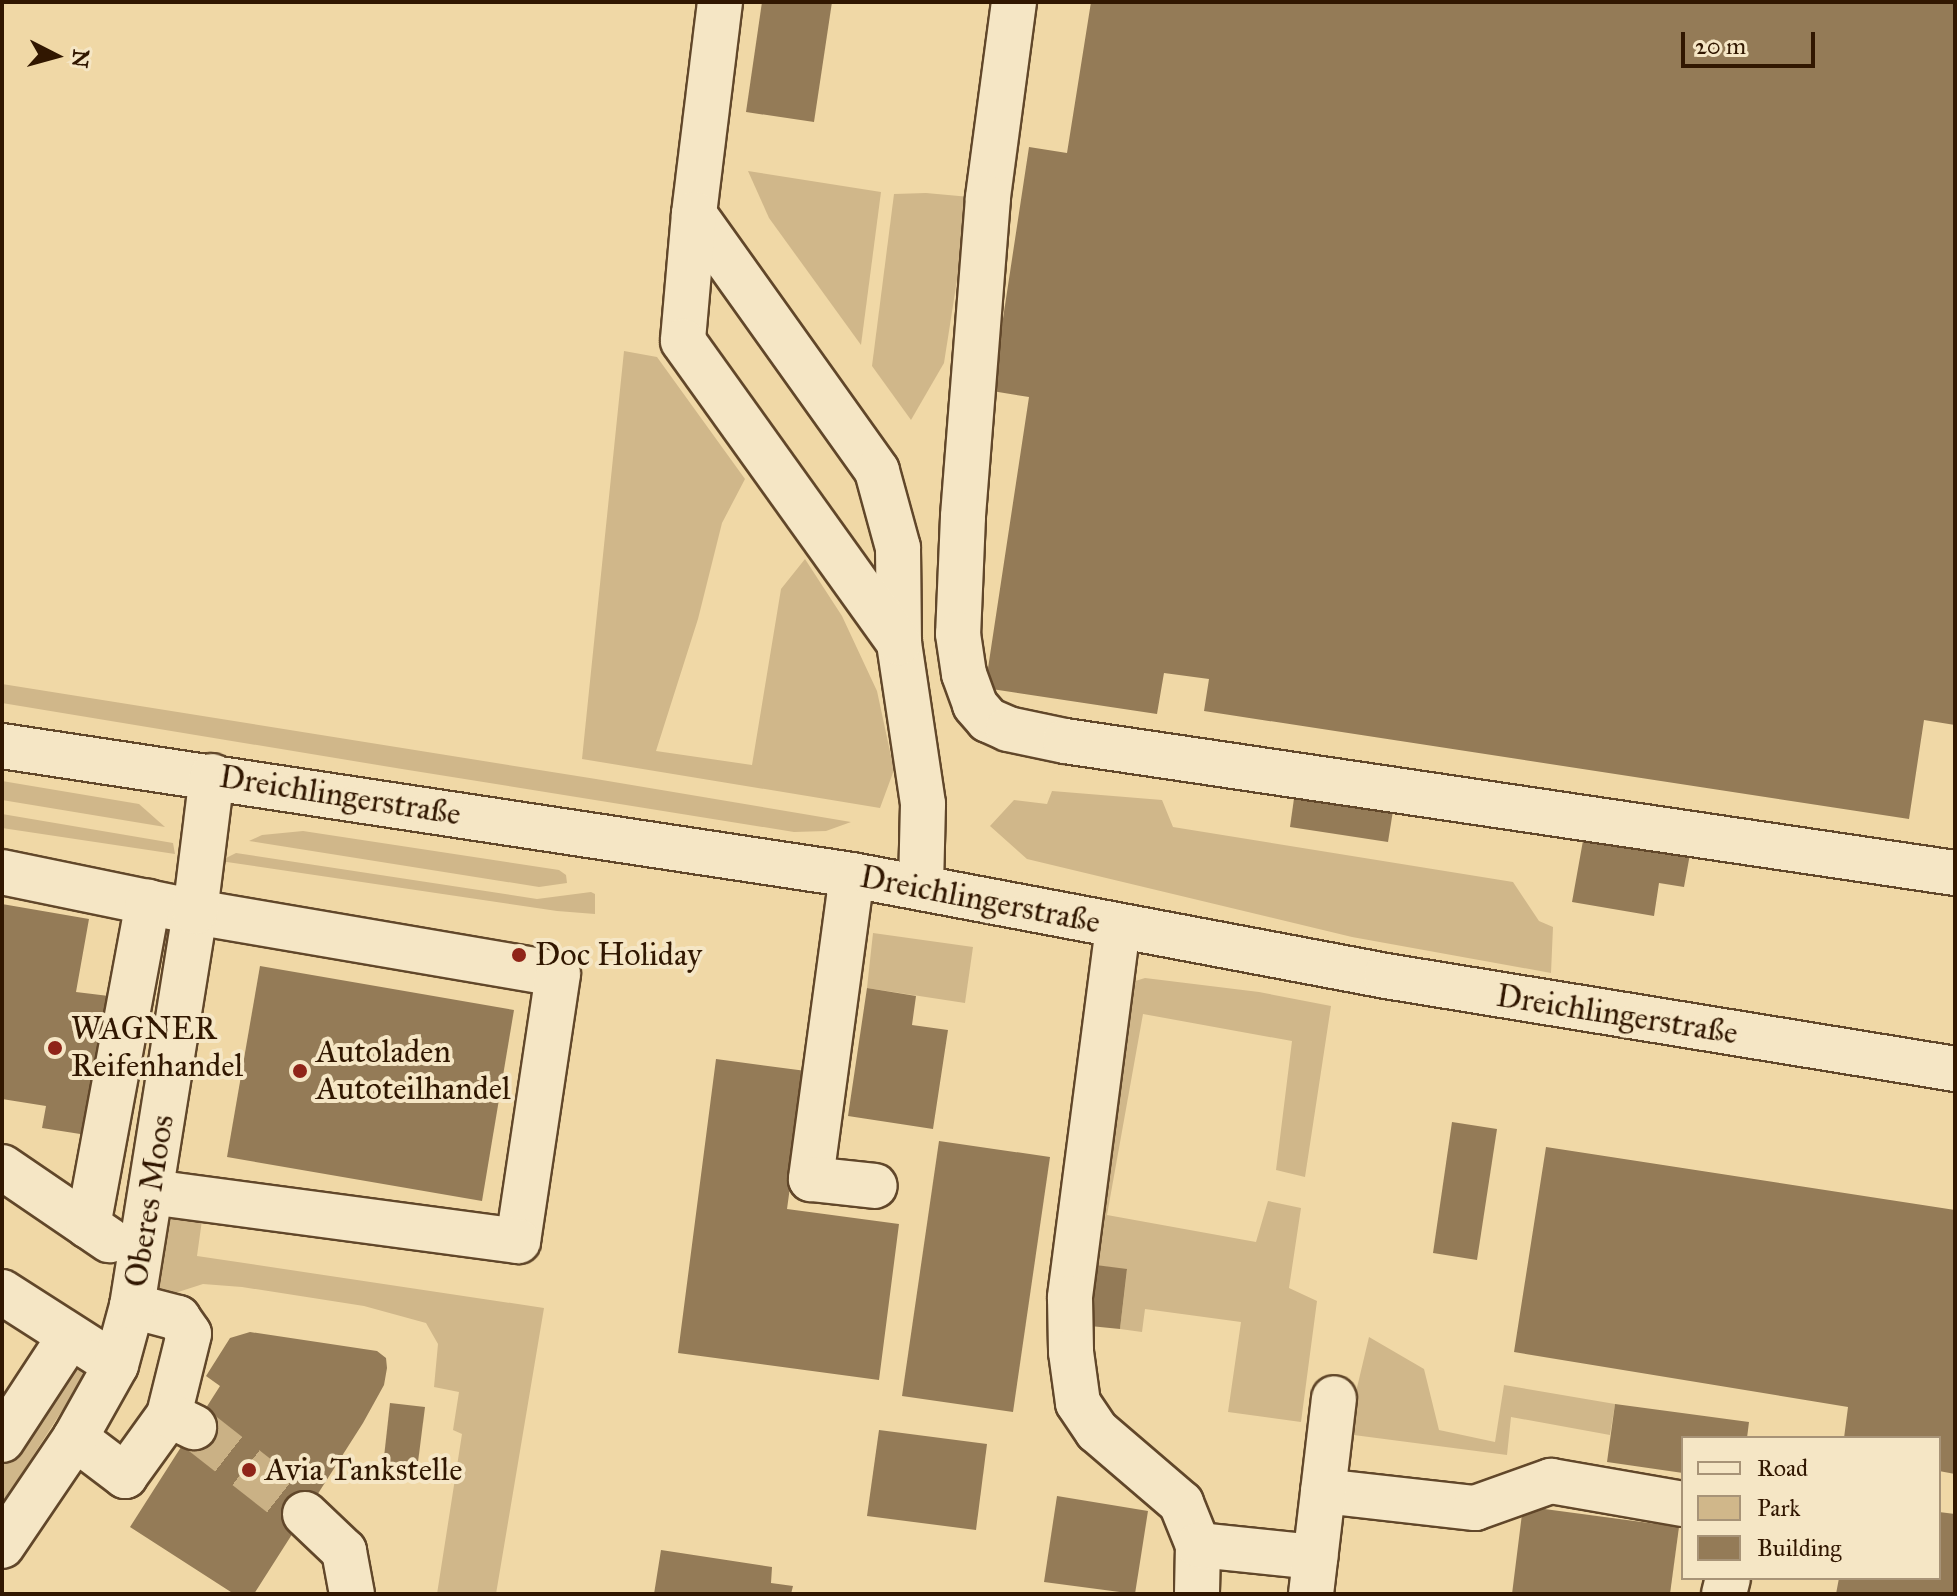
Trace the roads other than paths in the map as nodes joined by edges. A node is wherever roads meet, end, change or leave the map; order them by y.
1 (720, 2) edge
2 (1014, 2) edge
3 (694, 214) junction
4 (899, 643) junction
5 (2, 746) edge
6 (212, 776) junction
7 (2, 872) edge
8 (1955, 873) edge
9 (852, 875) junction
10 (921, 887) junction
11 (148, 902) junction
12 (195, 912) junction
13 (1118, 927) junction
14 (1955, 1069) edge
15 (2, 1167) edge
16 (875, 1186) dead end
17 (153, 1192) junction
18 (88, 1226) junction
19 (142, 1261) junction
20 (2, 1292) edge
21 (132, 1306) junction
22 (70, 1336) junction
23 (116, 1365) junction
24 (1334, 1398) dead end
25 (75, 1438) junction
26 (2, 1440) edge
27 (1323, 1491) junction
28 (1681, 1504) edge
29 (305, 1514) tunnel mouth
30 (1198, 1545) junction
31 (2, 1546) edge
32 (1313, 1576) edge
33 (352, 1594) edge
34 (1197, 1594) edge

1 - 3 street
2 - 8 street
3 - 4 street
3 - 4 street
4 - 10 street
5 - 6 street, Dreichlingerstraße
6 - 9 street, Dreichlingerstraße
6 - 12 street, Oberes Moos
7 - 11 street
9 - 10 street, Dreichlingerstraße
9 - 16 street
10 - 13 street, Dreichlingerstraße
11 - 12 street
11 - 18 street
12 - 17 street, Oberes Moos
12 - 17 street
13 - 14 street, Dreichlingerstraße
13 - 30 street
15 - 18 street
17 - 19 street, Oberes Moos
18 - 19 street
19 - 21 street, Oberes Moos
20 - 22 street
21 - 23 street, Oberes Moos
21 - 25 street
22 - 23 street
22 - 26 street
23 - 25 street, Oberes Moos
24 - 27 street
25 - 31 street, Oberes Moos
27 - 28 street
27 - 32 street
29 - 33 street
30 - 32 street
30 - 34 street

